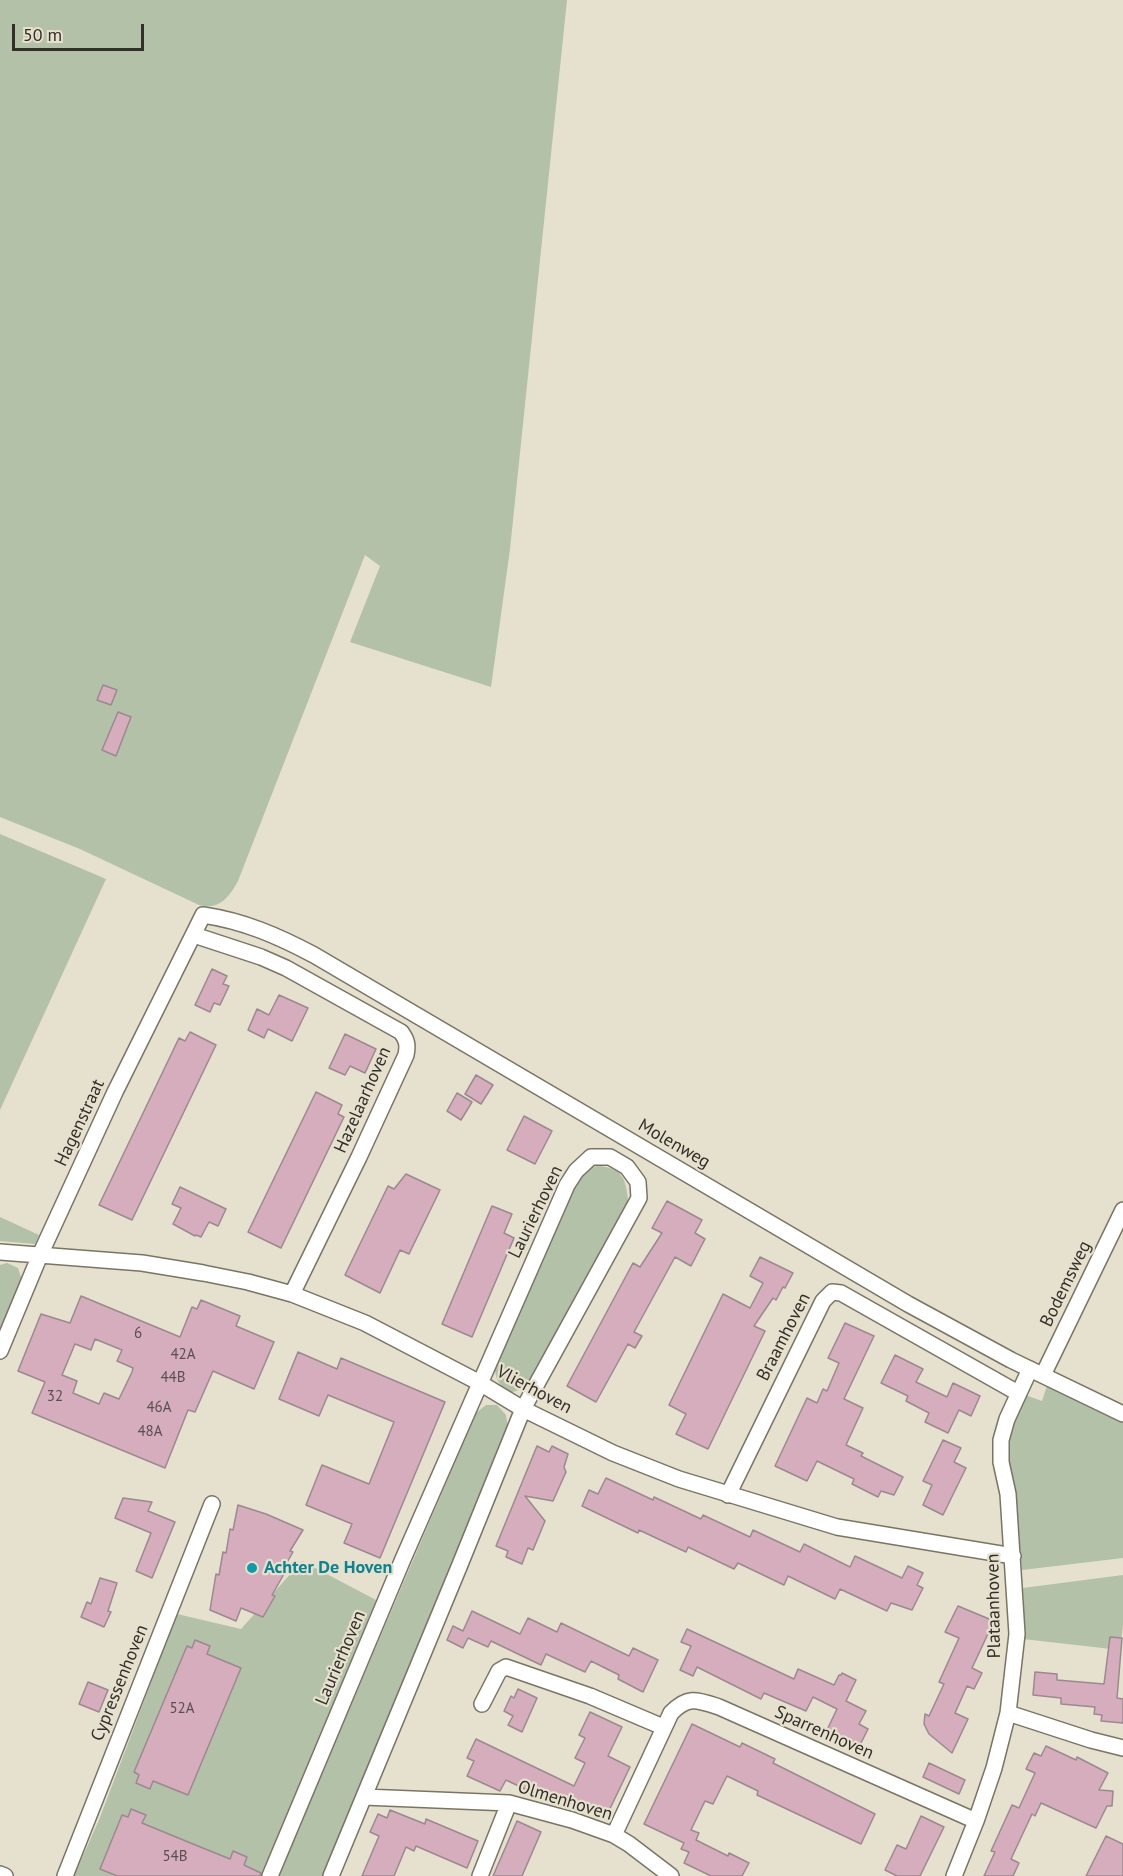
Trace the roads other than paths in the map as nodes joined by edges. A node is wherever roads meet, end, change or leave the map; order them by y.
1 (203, 915) joint
2 (194, 935) junction
3 (1123, 1210) edge
4 (0, 1252) edge
5 (40, 1255) junction
6 (292, 1294) junction
7 (0, 1351) edge
8 (1036, 1372) junction
9 (480, 1383) junction
10 (1018, 1393) junction
11 (523, 1409) junction
12 (1123, 1414) edge
13 (728, 1495) junction
14 (212, 1504) dead end
15 (1013, 1556) junction
16 (482, 1704) dead end
17 (1008, 1713) junction
18 (663, 1727) junction
19 (1123, 1748) edge
20 (364, 1797) junction
21 (509, 1803) junction
22 (976, 1821) junction
23 (614, 1836) junction
24 (0, 1874) edge
25 (5, 1876) edge
26 (65, 1876) edge
27 (270, 1876) edge
28 (331, 1876) edge
29 (480, 1876) edge
30 (671, 1876) edge
31 (954, 1876) edge

1 - 2 street, Hagenstraat
1 - 8 street, Molenweg
2 - 5 street, Hagenstraat
2 - 6 street, Hazelaarhoven
3 - 8 street, Bodemsweg
4 - 5 street, Vlierhoven
5 - 6 street, Vlierhoven
5 - 7 street, Hagenstraat
6 - 9 street, Vlierhoven
8 - 10 street, Plataanhoven
8 - 12 street, Molenweg
9 - 11 street, Vlierhoven
9 - 11 street, Laurierhoven
9 - 27 street, Laurierhoven
10 - 13 street, Braamhoven
10 - 15 street, Plataanhoven
11 - 13 street, Vlierhoven
11 - 20 street, Laurierhoven
13 - 15 street, Vlierhoven
14 - 26 street, Cypressenhoven
15 - 17 street, Plataanhoven
16 - 18 street
17 - 19 street
17 - 22 street, Plataanhoven
18 - 22 street, Sparrenhoven
18 - 23 street, Sparrenhoven
20 - 21 street, Olmenhoven
20 - 28 street, Laurierhoven
21 - 23 street, Olmenhoven
21 - 29 street
22 - 31 street, Plataanhoven
23 - 30 street, Olmenhoven
24 - 25 street

